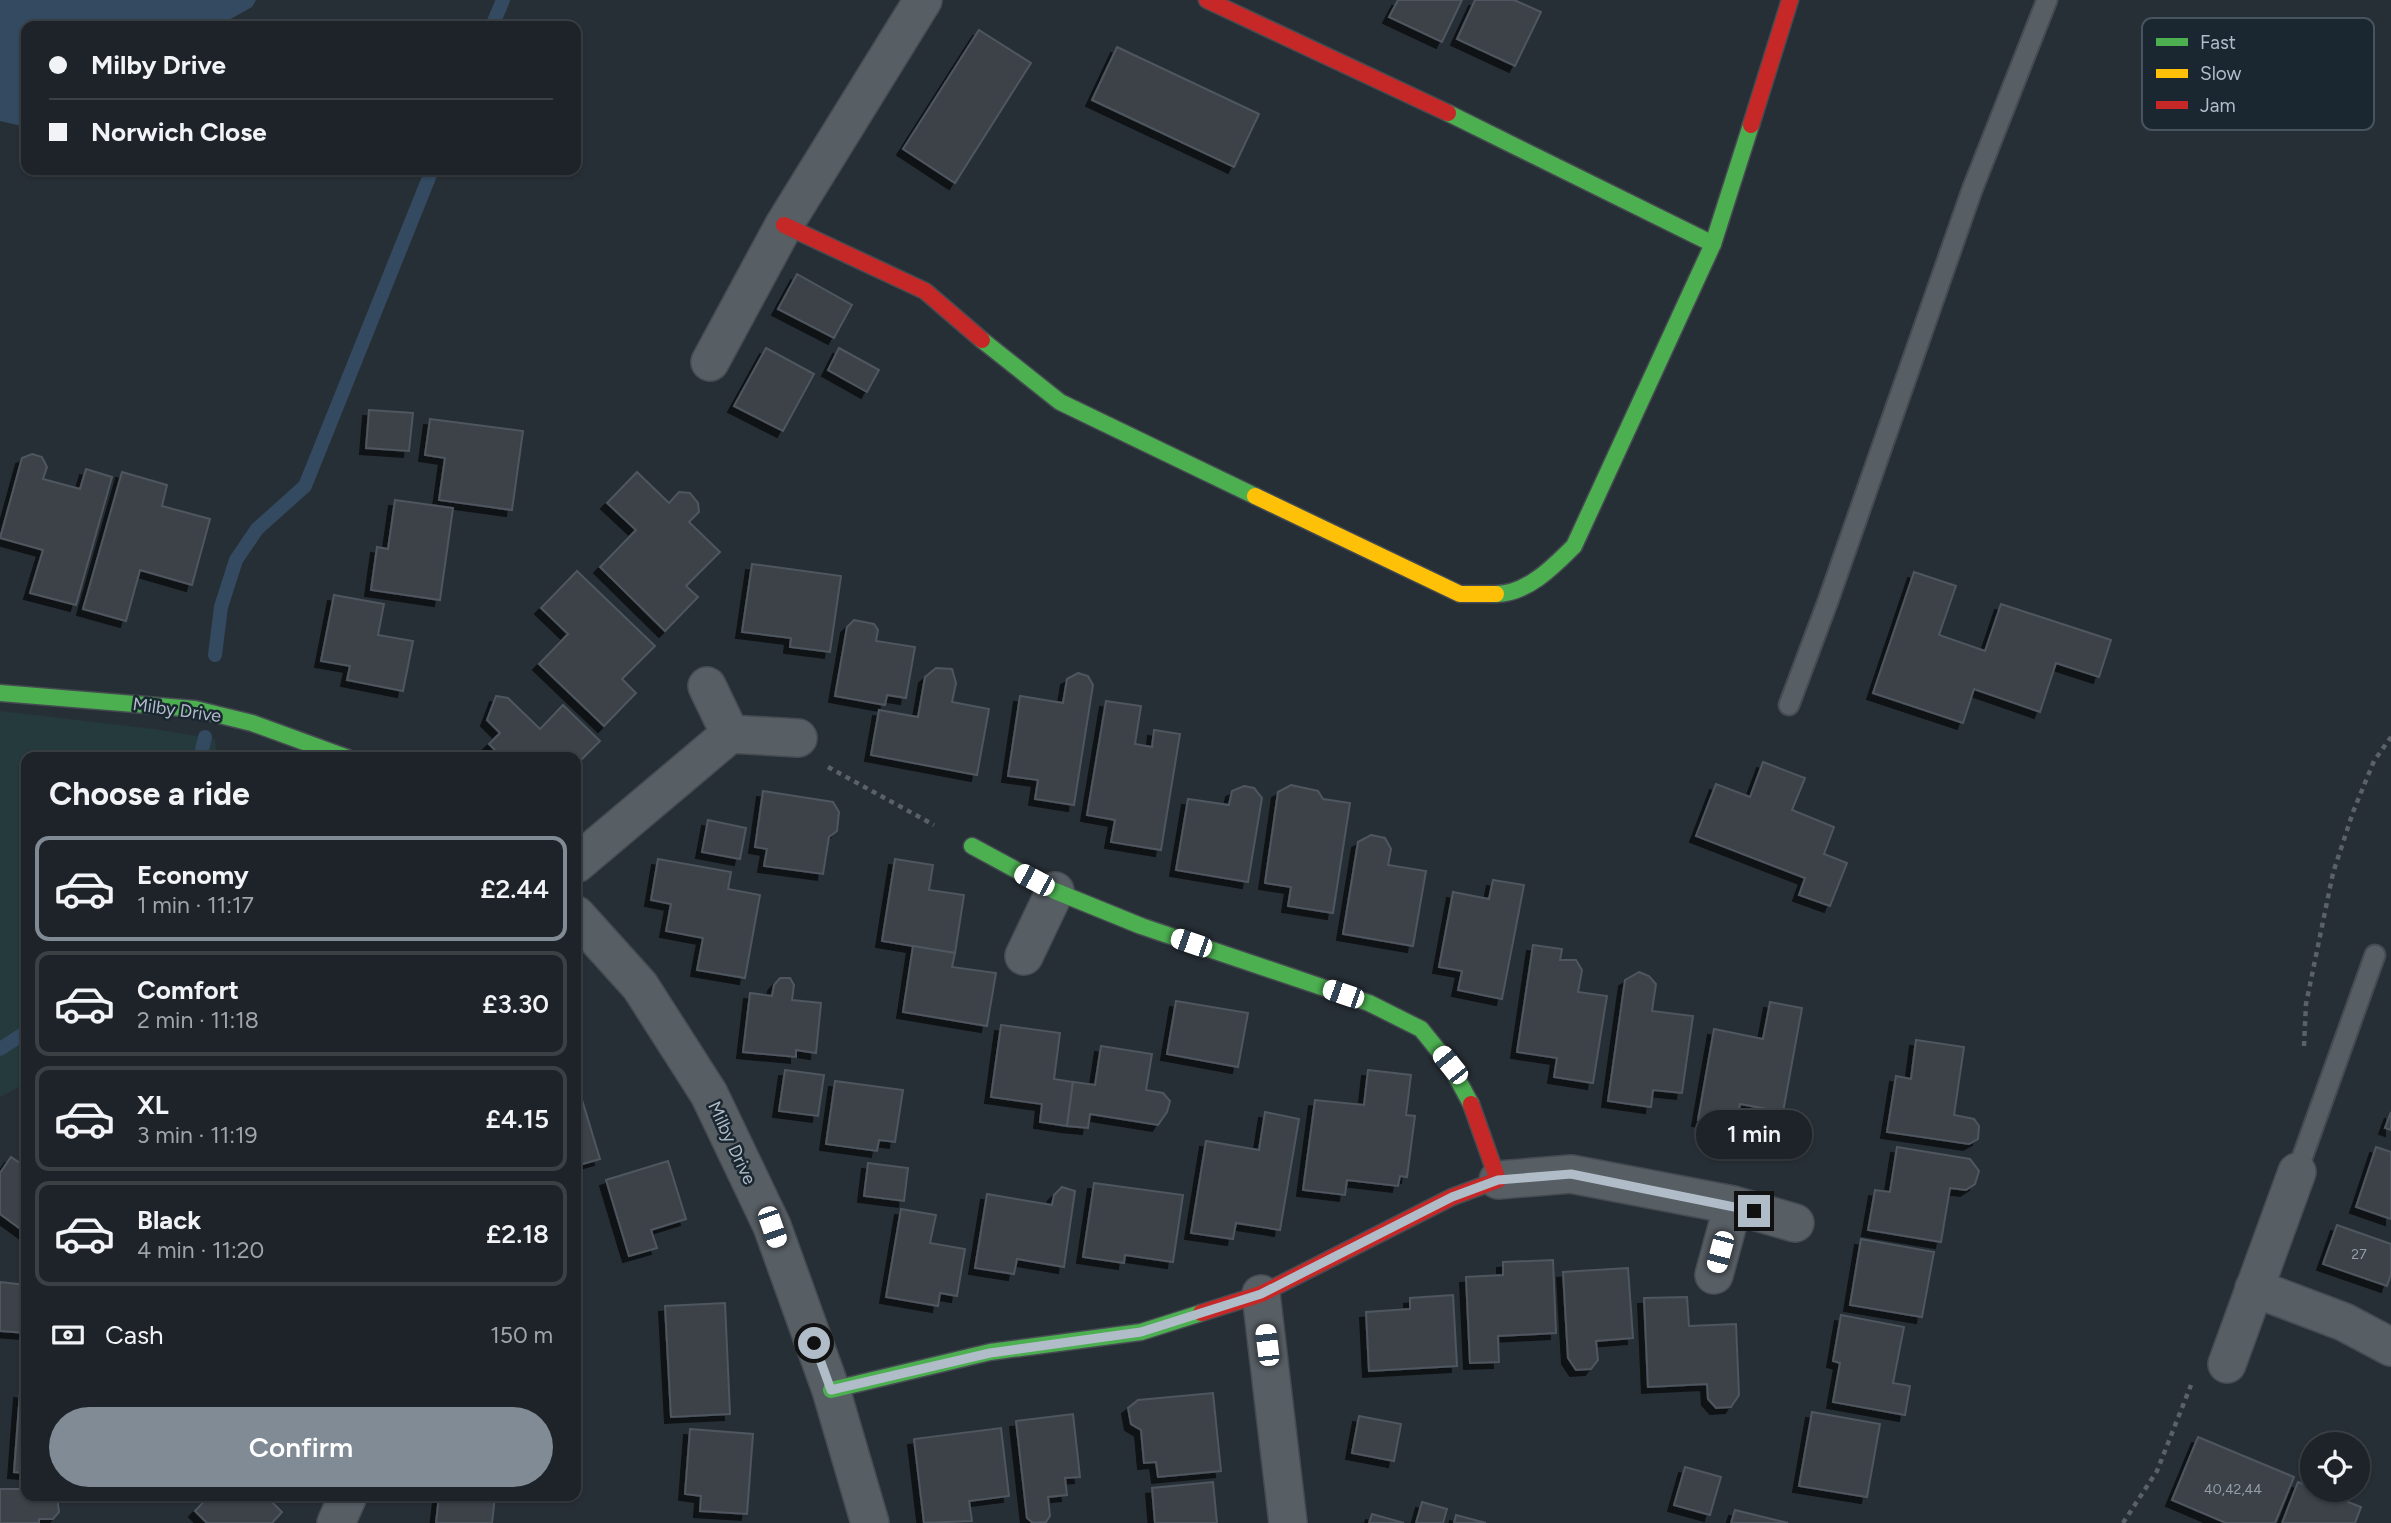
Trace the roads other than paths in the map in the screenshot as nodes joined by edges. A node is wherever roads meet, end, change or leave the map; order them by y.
1 (923, 0) edge
2 (1207, 0) edge
3 (1790, 0) edge
4 (2047, 0) edge
5 (784, 225) junction
6 (1713, 244) junction
7 (710, 362) dead end
8 (707, 686) dead end
9 (0, 693) edge
10 (1789, 705) dead end
11 (730, 734) junction
12 (785, 737) road end
13 (332, 752) edge
14 (972, 846) road end
15 (581, 860) edge
16 (1055, 891) junction
17 (581, 921) edge
18 (2375, 955) dead end
19 (1024, 956) dead end
20 (2297, 1172) joint
21 (1498, 1180) junction
22 (1733, 1205) junction
23 (1795, 1223) dead end
24 (1714, 1275) dead end
25 (2254, 1288) junction
26 (1261, 1294) junction
27 (2391, 1347) edge
28 (2211, 1370) road end
29 (831, 1390) junction
30 (346, 1501) edge
31 (336, 1523) edge
32 (870, 1523) edge
33 (1288, 1523) edge

1 - 5 street
2 - 6 street
3 - 6 street
4 - 10 lane
5 - 6 street
5 - 7 street
8 - 11 street
9 - 13 street, Milby Drive
11 - 12 street
11 - 15 street
14 - 16 street
16 - 19 street
16 - 21 street
17 - 29 street, Milby Drive
18 - 20 lane
20 - 25 street
21 - 22 street
21 - 26 street
22 - 23 street
22 - 24 street
25 - 27 street
25 - 28 street
26 - 29 street
26 - 33 street
29 - 32 street, Milby Drive
30 - 31 street

